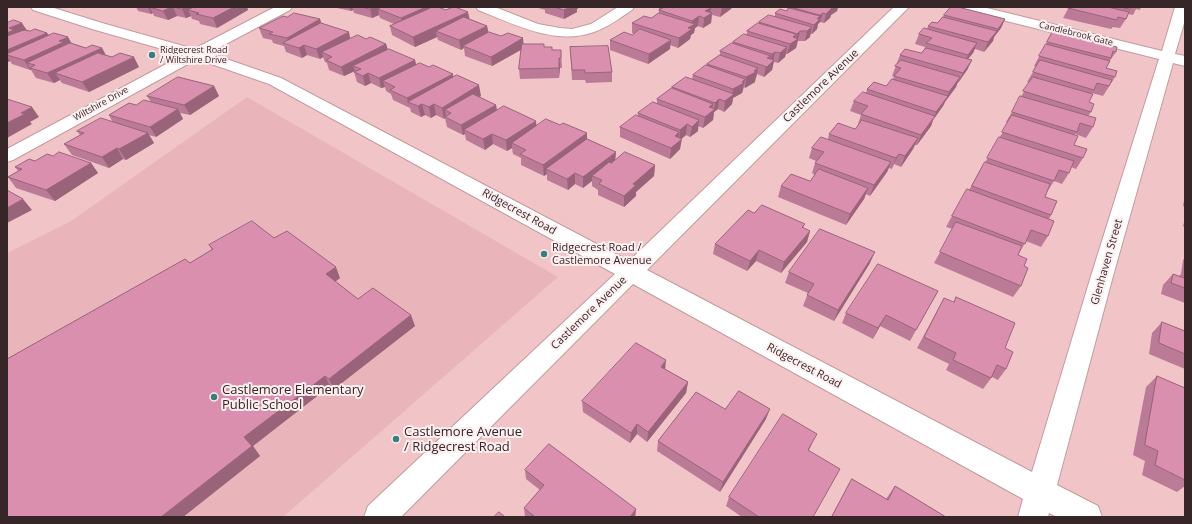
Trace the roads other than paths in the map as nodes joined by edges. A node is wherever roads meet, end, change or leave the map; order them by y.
1 (38, 7) edge
2 (285, 7) edge
3 (483, 7) edge
4 (627, 7) edge
5 (902, 7) edge
6 (967, 7) edge
7 (1182, 7) edge
8 (196, 53) junction
9 (1177, 59) edge
10 (7, 156) edge
11 (631, 273) junction
12 (1037, 505) edge
13 (378, 517) edge
14 (1086, 517) edge

1 - 8 street, Ridgecrest Road
2 - 8 street, Wiltshire Drive
3 - 4 street
5 - 11 street, Castlemore Avenue
6 - 9 street, Candlebrook Gate
7 - 9 street, Glenhaven Street
8 - 10 street, Wiltshire Drive
8 - 11 street, Ridgecrest Road
9 - 12 street, Glenhaven Street
11 - 12 street, Ridgecrest Road
11 - 13 street, Castlemore Avenue
12 - 14 street, Ridgecrest Road

